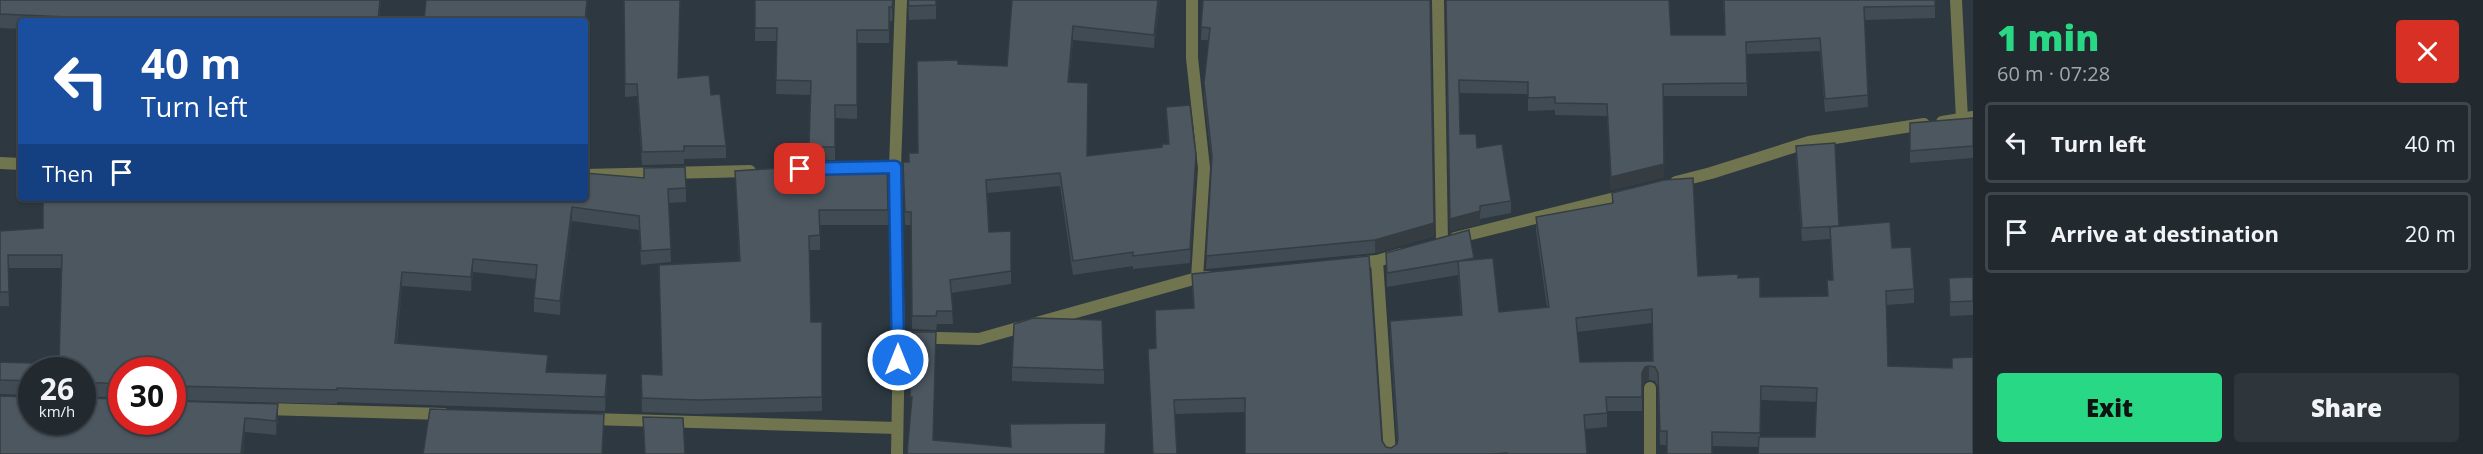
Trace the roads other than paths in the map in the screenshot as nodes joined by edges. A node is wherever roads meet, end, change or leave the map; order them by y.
1 (901, 0) edge
2 (1192, 0) edge
3 (1438, 0) edge
4 (1956, 0) edge
5 (1967, 118) edge
6 (0, 163) edge
7 (18, 164) edge
8 (764, 170) edge
9 (588, 175) edge
10 (1666, 185) edge
11 (1643, 190) edge
12 (1414, 249) edge
13 (1377, 261) junction
14 (1343, 264) edge
15 (1220, 276) edge
16 (1197, 278) junction
17 (899, 337) junction
18 (1650, 388) dead end
19 (256, 409) edge
20 (460, 415) edge
21 (578, 418) edge
22 (897, 428) junction
23 (897, 454) edge
24 (1390, 454) edge
25 (1650, 454) edge

1 - 17 street
2 - 16 street
3 - 11 street
4 - 5 street
5 - 10 street
6 - 7 street
8 - 9 street
12 - 13 street
13 - 14 street
13 - 24 street
15 - 16 street
16 - 17 street
17 - 22 street
18 - 25 street
19 - 20 street
21 - 22 street
22 - 23 street

